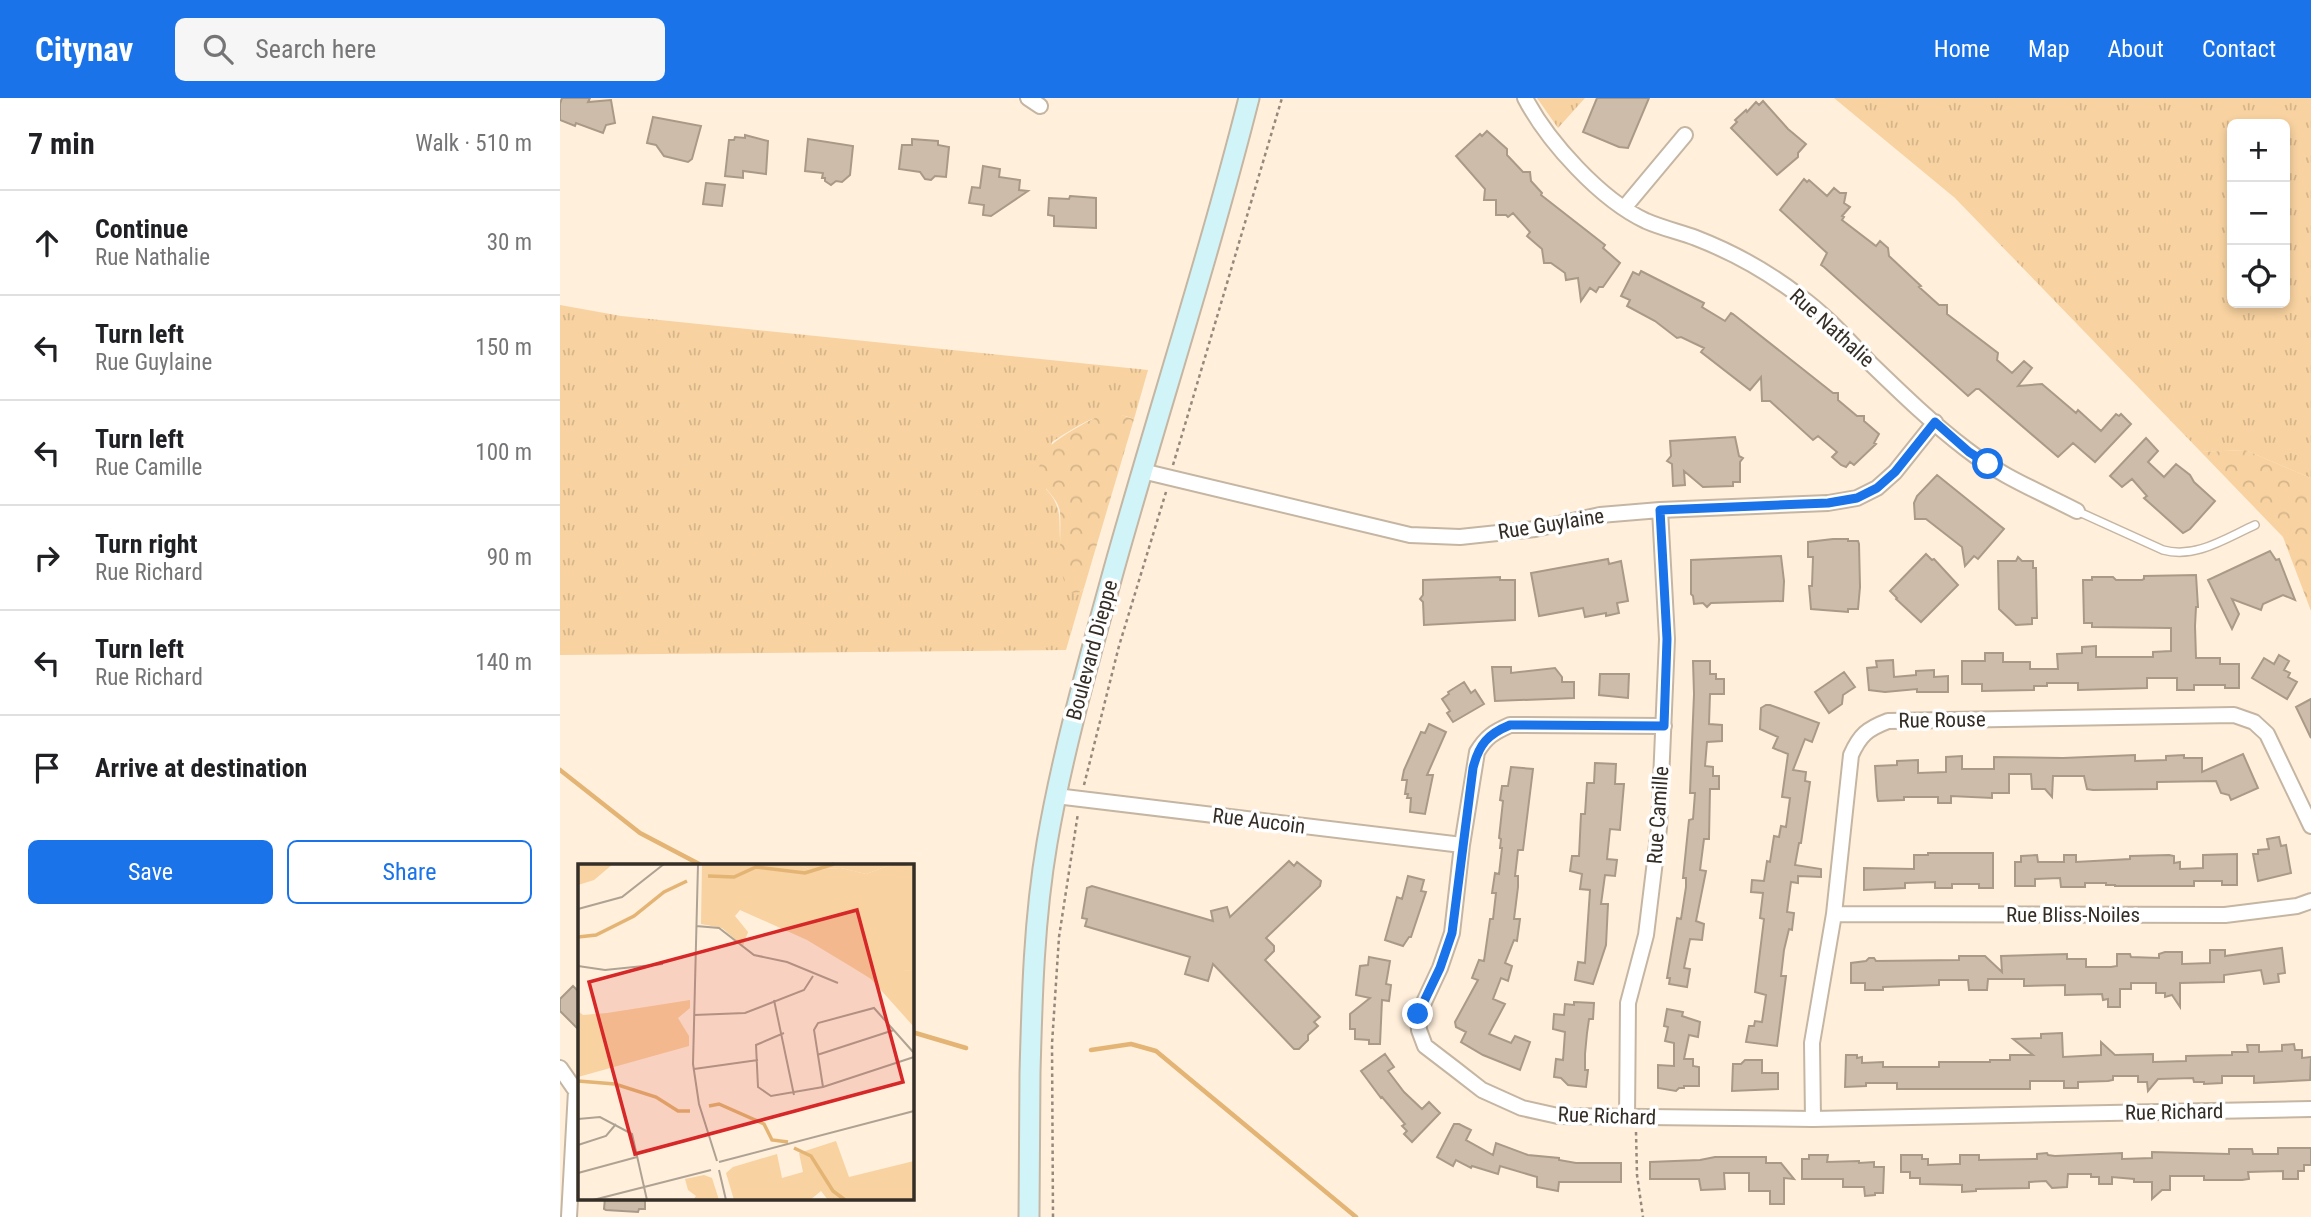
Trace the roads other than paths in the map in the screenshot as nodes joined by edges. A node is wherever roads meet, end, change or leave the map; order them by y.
1 (1249, 98) edge
2 (1525, 98) edge
3 (1685, 135) dead end
4 (1624, 208) junction
5 (1935, 422) junction
6 (1142, 471) junction
7 (1660, 510) junction
8 (2077, 511) joint
9 (2255, 525) dead end
10 (1664, 726) junction
11 (1056, 796) junction
12 (2311, 826) edge
13 (1462, 845) junction
14 (2311, 901) edge
15 (1834, 914) junction
16 (560, 1068) edge
17 (2311, 1109) edge
18 (1632, 1118) junction
19 (1813, 1119) junction
20 (569, 1217) edge
21 (1030, 1217) edge

1 - 6 main road, Boulevard Dieppe
2 - 4 street, Rue Nathalie
3 - 4 street
4 - 5 street, Rue Nathalie
5 - 7 street, Rue Guylaine
5 - 8 street, Rue Nathalie
6 - 7 street, Rue Guylaine
6 - 11 main road, Boulevard Dieppe
7 - 10 street, Rue Camille
8 - 9 lane
10 - 13 street, Rue Richard
10 - 18 street, Rue Camille
11 - 13 street, Rue Aucoin
11 - 21 main road, Boulevard Dieppe
12 - 15 street, Rue Rouse
13 - 18 street, Rue Richard
14 - 15 street, Rue Bliss-Noiles
15 - 19 street, Rue Rouse
16 - 20 street
17 - 19 street, Rue Richard
18 - 19 street, Rue Richard

